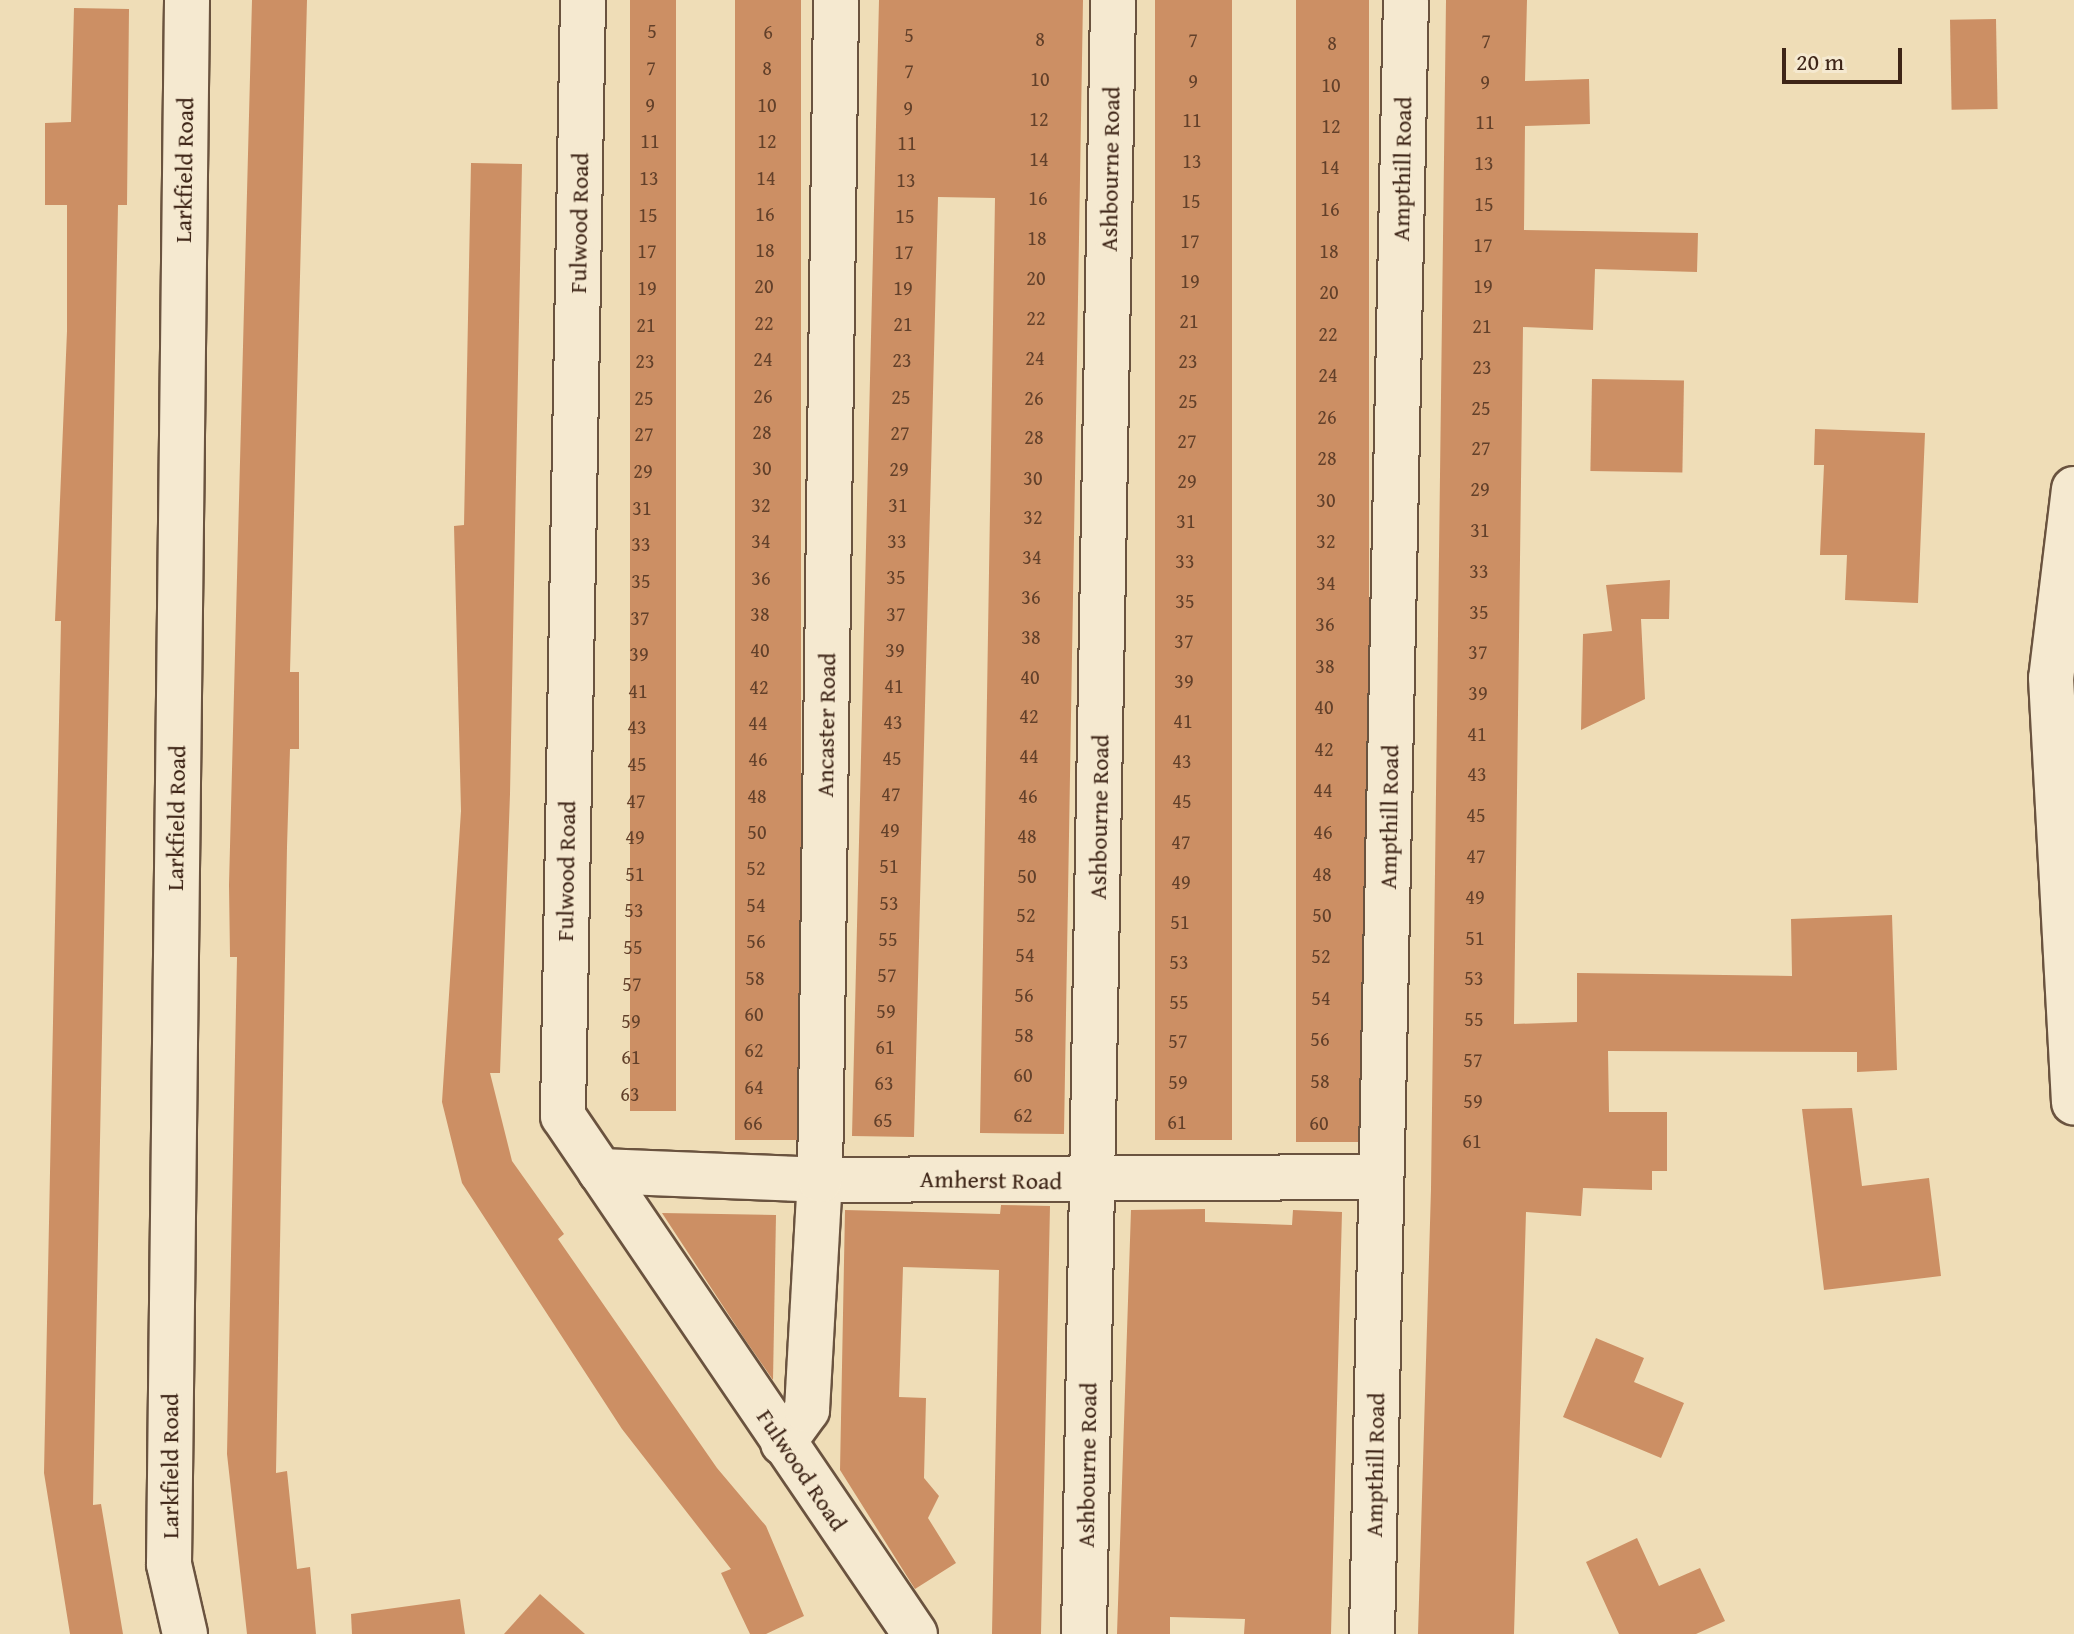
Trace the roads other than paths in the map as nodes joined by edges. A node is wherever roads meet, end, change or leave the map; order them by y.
1 (187, 0) edge
2 (583, 0) edge
3 (836, 0) edge
4 (1113, 0) edge
5 (1406, 0) edge
6 (2074, 489) edge
7 (2064, 829) edge
8 (2074, 1098) edge
9 (600, 1171) junction
10 (1381, 1177) junction
11 (820, 1180) junction
12 (1093, 1182) junction
13 (783, 1443) junction
14 (185, 1634) edge
15 (915, 1634) edge
16 (1084, 1634) edge
17 (1372, 1634) edge

1 - 14 street, Larkfield Road
2 - 9 street, Fulwood Road
3 - 11 street, Ancaster Road
4 - 12 street, Ashbourne Road
5 - 10 street, Ampthill Road
6 - 7 street
7 - 8 street
9 - 11 street, Amherst Road
9 - 13 street, Fulwood Road
10 - 12 street, Amherst Road
10 - 17 street, Ampthill Road
11 - 12 street, Amherst Road
11 - 13 street, Ancaster Road
12 - 16 street, Ashbourne Road
13 - 15 street, Fulwood Road

